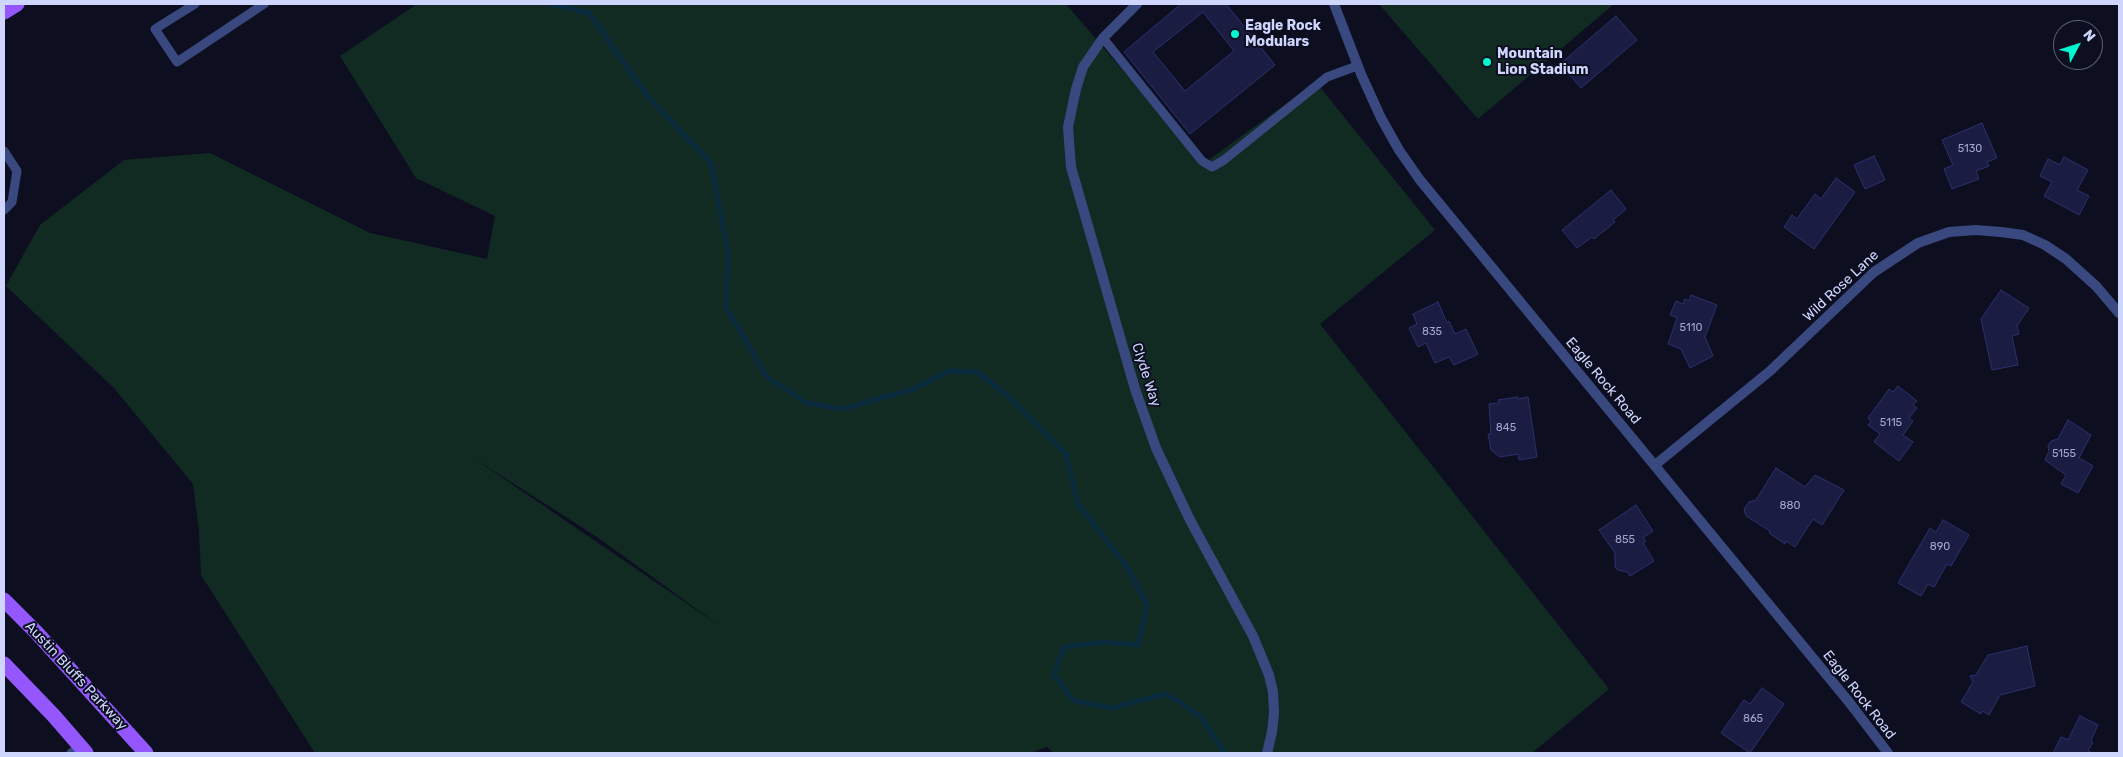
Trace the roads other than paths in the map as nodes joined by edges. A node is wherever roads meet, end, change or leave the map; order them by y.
1 (16, 4) edge
2 (195, 4) edge
3 (264, 4) edge
4 (1137, 4) edge
5 (1334, 4) edge
6 (4, 12) edge
7 (1103, 38) junction
8 (1357, 66) junction
9 (4, 151) edge
10 (4, 210) edge
11 (2119, 313) edge
12 (1655, 465) junction
13 (4, 600) edge
14 (4, 664) edge
15 (79, 751) edge
16 (146, 753) edge
17 (1267, 753) edge
18 (1888, 753) edge

1 - 6 main road
2 - 3 lane
4 - 7 street, Clyde Way
5 - 8 street, Eagle Rock Road
7 - 8 lane
7 - 17 street, Clyde Way
8 - 12 street, Eagle Rock Road
9 - 10 lane
11 - 12 street, Wild Rose Lane
12 - 18 street, Eagle Rock Road
13 - 16 main road, Austin Bluffs Parkway
14 - 15 main road

